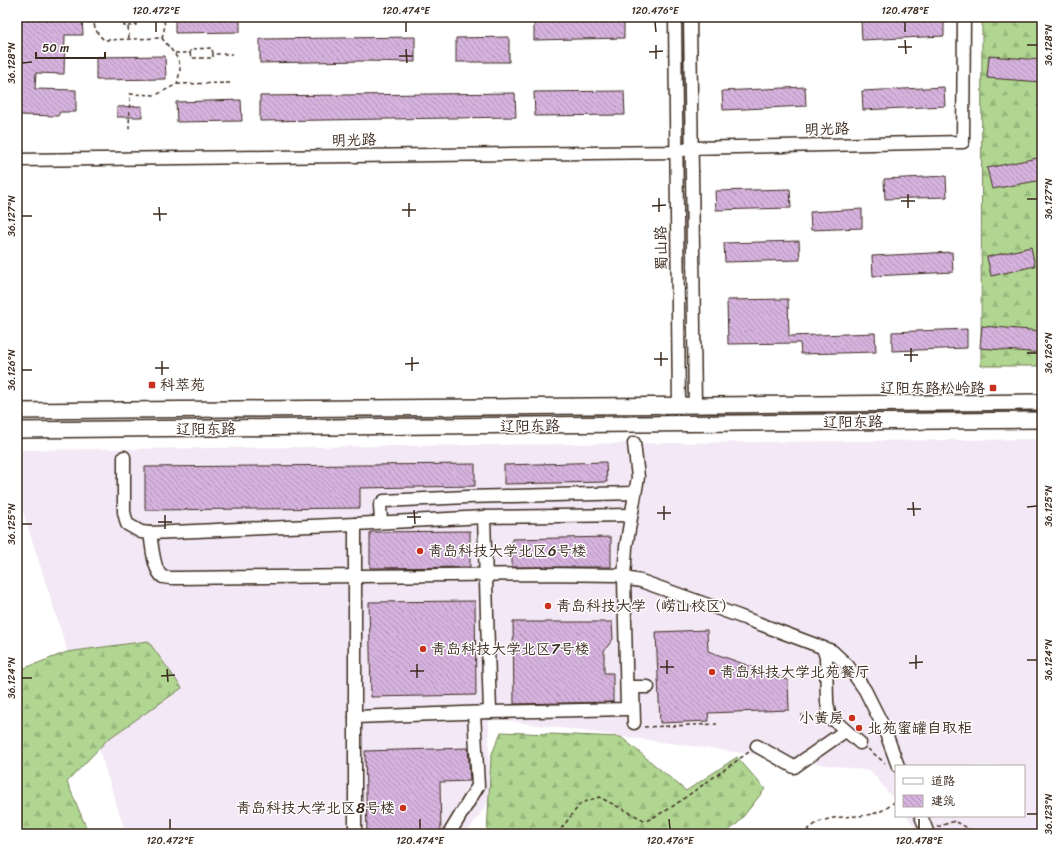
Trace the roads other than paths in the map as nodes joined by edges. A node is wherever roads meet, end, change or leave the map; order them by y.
1 (675, 17) edge
2 (690, 17) edge
3 (964, 17) edge
4 (676, 148) junction
5 (691, 148) junction
6 (17, 152) edge
7 (17, 160) edge
8 (1042, 402) edge
9 (679, 406) junction
10 (695, 406) junction
11 (17, 411) edge
12 (1042, 420) edge
13 (17, 430) edge
14 (634, 443) dead end
15 (124, 457) dead end
16 (635, 494) junction
17 (631, 515) junction
18 (484, 517) junction
19 (381, 522) junction
20 (355, 524) junction
21 (150, 533) junction
22 (486, 575) junction
23 (355, 577) junction
24 (624, 578) junction
25 (823, 648) junction
26 (648, 687) dead end
27 (490, 712) junction
28 (474, 713) junction
29 (355, 717) junction
30 (634, 723) road end
31 (845, 731) junction
32 (860, 743) road end
33 (757, 746) road end
34 (894, 767) edge
35 (922, 817) edge
36 (930, 831) edge
37 (355, 834) edge
38 (449, 834) edge

1 - 4 street, 蜀山路
2 - 5 street
3 - 5 street, 明光路
4 - 5 street, 明光路
4 - 6 street, 明光路
4 - 7 street, 明光路
4 - 9 street, 蜀山路
5 - 10 street
8 - 10 main road, 辽阳东路
9 - 10 main road, 辽阳东路
9 - 11 main road, 辽阳东路
12 - 13 main road, 辽阳东路
14 - 16 street
15 - 21 street
16 - 17 street
16 - 19 street
17 - 18 street
17 - 24 street
18 - 19 street
18 - 22 street
19 - 20 street
20 - 21 street
20 - 23 street
21 - 23 street
22 - 23 street
22 - 24 street
22 - 27 street
23 - 29 street
24 - 25 street
24 - 27 street
25 - 31 street
25 - 34 street
26 - 30 street
27 - 28 street
28 - 29 street
28 - 38 street
29 - 37 street
31 - 32 street
31 - 33 street
35 - 36 street

